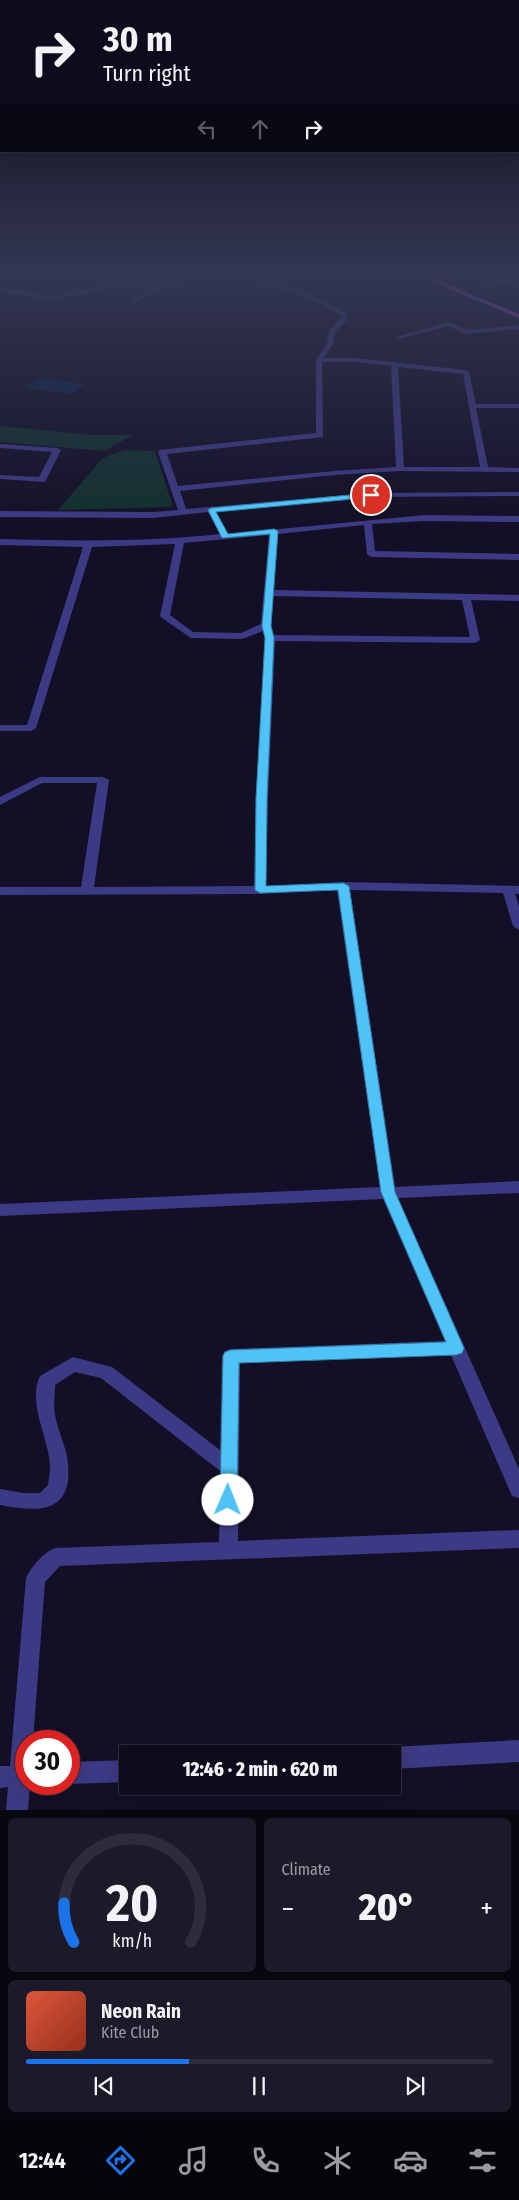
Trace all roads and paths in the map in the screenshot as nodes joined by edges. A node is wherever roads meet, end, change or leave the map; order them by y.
1 (321, 357) edge
2 (319, 360) junction
3 (394, 366) junction
4 (473, 406) junction
5 (519, 406) edge
6 (0, 446) edge
7 (400, 469) junction
8 (484, 469) junction
9 (519, 470) edge
10 (0, 477) edge
11 (175, 489) junction
12 (519, 494) edge
13 (211, 510) junction
14 (183, 513) junction
15 (0, 514) edge
16 (519, 519) edge
17 (368, 522) junction
18 (274, 531) junction
19 (225, 536) junction
20 (180, 541) junction
21 (0, 542) edge
22 (88, 544) junction
23 (519, 557) edge
24 (270, 593) junction
25 (466, 597) junction
26 (519, 598) edge
27 (266, 626) junction
28 (270, 638) junction
29 (0, 728) edge
30 (0, 802) edge
31 (343, 886) junction
32 (87, 890) junction
33 (260, 890) junction
34 (514, 890) edge
35 (0, 891) edge
36 (519, 926) edge
37 (519, 1187) edge
38 (388, 1192) junction
39 (0, 1210) edge
40 (456, 1348) junction
41 (229, 1467) junction
42 (519, 1490) edge
43 (0, 1496) edge
44 (519, 1540) edge
45 (228, 1550) junction
46 (20, 1730) edge
47 (519, 1752) edge
48 (401, 1758) edge
49 (119, 1771) edge
50 (80, 1773) edge
51 (16, 1795) edge
52 (17, 1810) edge

1 - 2 street
2 - 3 street
2 - 11 street
3 - 4 street
3 - 7 street
4 - 5 street
4 - 8 street
6 - 10 street
7 - 8 street
7 - 11 street
8 - 9 street
11 - 14 street
12 - 13 street
13 - 14 street
13 - 19 street
14 - 15 street
16 - 17 street
17 - 18 street
17 - 23 street
18 - 19 street
18 - 24 street
19 - 20 street
20 - 22 street
20 - 27 street
21 - 22 street
22 - 29 street
24 - 25 street
24 - 27 street
25 - 26 street
25 - 28 street
27 - 28 street
28 - 33 street
30 - 32 street
31 - 33 street
31 - 34 street
31 - 38 street
32 - 33 street
32 - 35 street
34 - 36 street
37 - 38 street
38 - 39 street
38 - 40 street
40 - 41 street
40 - 42 street
41 - 43 street
41 - 45 street
44 - 45 street
45 - 46 street
47 - 48 street
49 - 50 street
51 - 52 street

